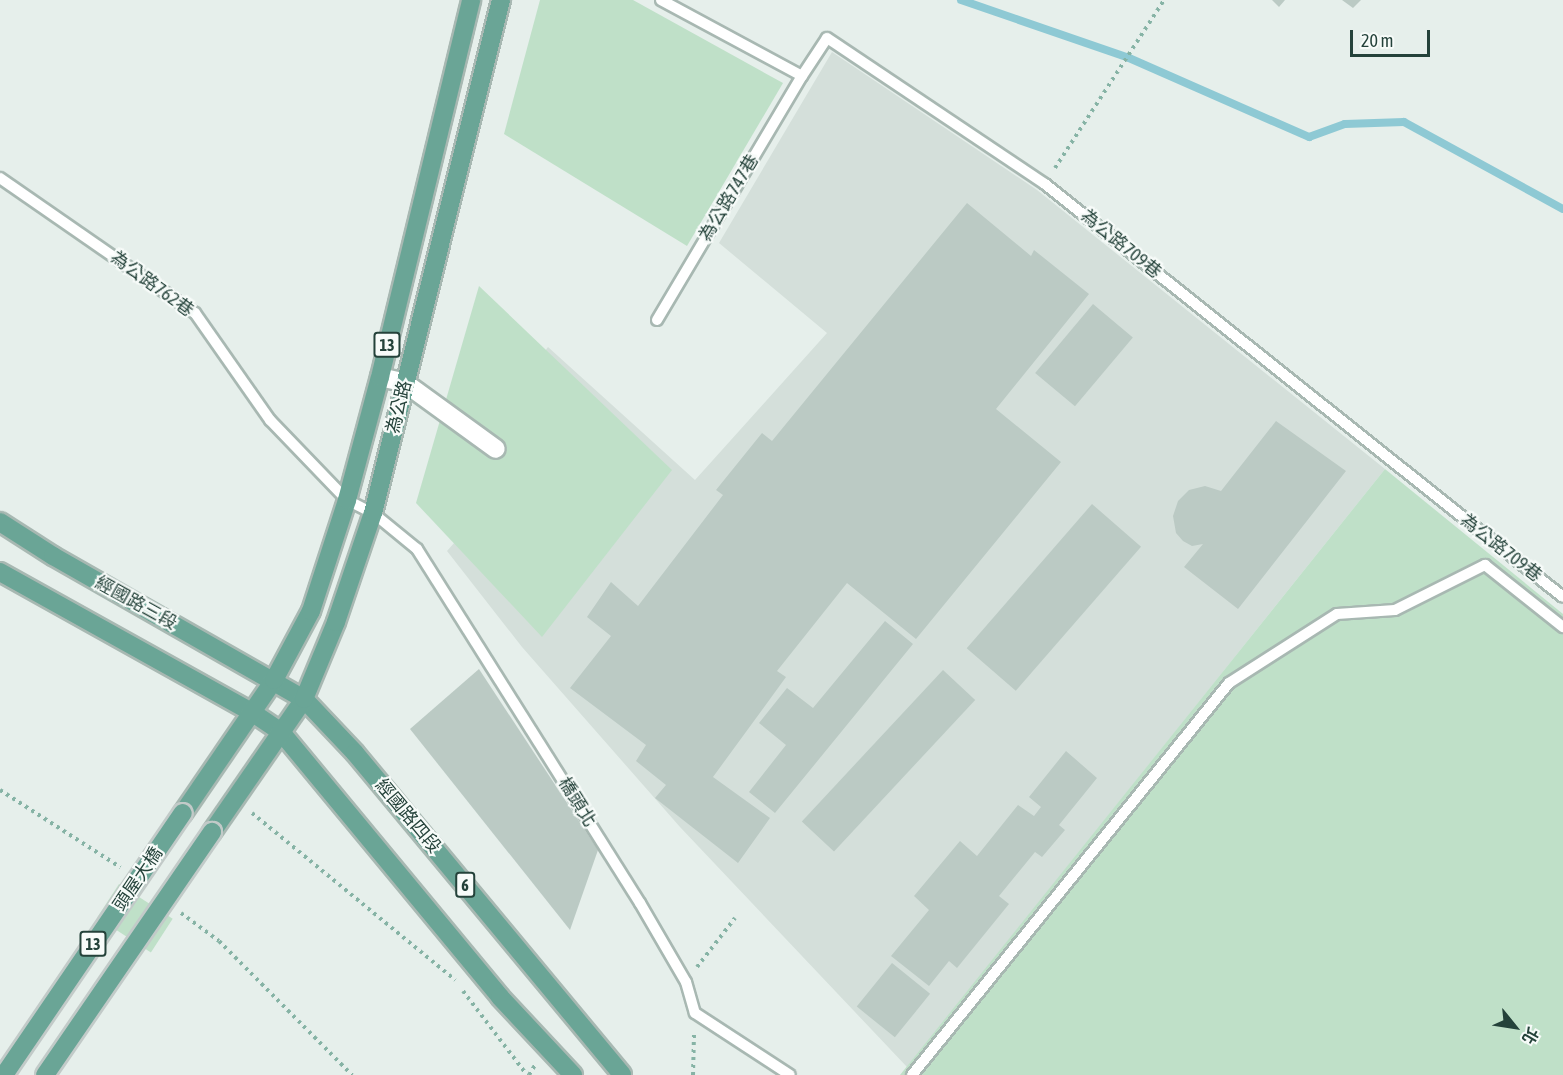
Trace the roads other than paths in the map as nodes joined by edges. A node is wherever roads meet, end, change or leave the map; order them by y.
1 (471, 0) edge
2 (501, 0) edge
3 (661, 0) edge
4 (801, 76) junction
5 (0, 178) edge
6 (657, 320) dead end
7 (380, 377) junction
8 (405, 383) junction
9 (496, 449) dead end
10 (347, 500) junction
11 (373, 513) junction
12 (0, 522) edge
13 (0, 572) edge
14 (1563, 597) edge
15 (1563, 627) edge
16 (274, 680) junction
17 (304, 699) junction
18 (253, 713) junction
19 (281, 732) junction
20 (4, 1075) edge
21 (45, 1075) edge
22 (573, 1075) edge
23 (622, 1075) edge
24 (790, 1075) edge
25 (912, 1075) edge

1 - 7 main road, 為公路 / 13
2 - 8 main road, 為公路 / 13
3 - 4 lane
4 - 6 lane, 為公路747巷
4 - 14 lane, 為公路709巷
5 - 10 lane, 為公路762巷
7 - 8 street
7 - 10 main road, 為公路 / 13
8 - 9 street
8 - 11 main road, 為公路 / 13
10 - 11 lane, 為公路762巷
10 - 16 main road, 為公路 / 13
11 - 17 main road, 為公路 / 13
11 - 24 lane, 橋頭北
12 - 16 main road, 經國路三段 / 6
13 - 18 main road
15 - 25 lane
16 - 17 main road, 經國路四段 / 6
16 - 18 main road, 為公路 / 13
17 - 19 main road, 為公路 / 13
17 - 23 main road, 經國路四段 / 6
18 - 19 main road
18 - 20 main road, 頭屋大橋 / 13, bridge
19 - 21 main road, 頭屋大橋 / 13, bridge
19 - 22 main road

